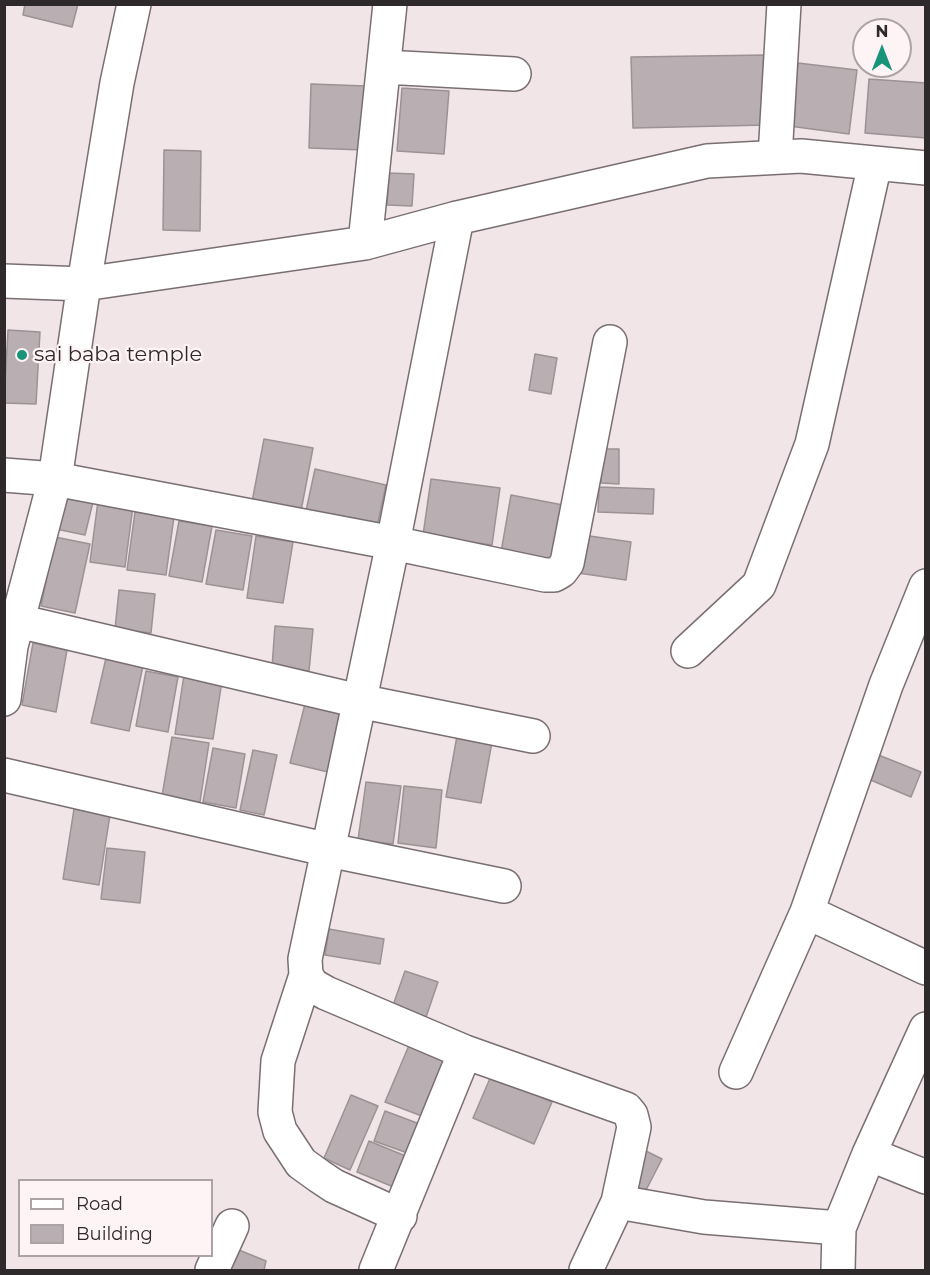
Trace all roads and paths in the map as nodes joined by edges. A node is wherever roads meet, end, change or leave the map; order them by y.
1 (134, 4) edge
2 (390, 4) edge
3 (784, 4) edge
4 (384, 66) junction
5 (514, 74) dead end
6 (775, 157) junction
7 (873, 163) junction
8 (926, 168) edge
9 (456, 218) junction
10 (365, 243) junction
11 (4, 281) edge
12 (84, 284) junction
13 (610, 342) dead end
14 (4, 476) edge
15 (56, 479) junction
16 (393, 543) junction
17 (926, 586) edge
18 (11, 637) edge
19 (688, 651) dead end
20 (4, 699) edge
21 (359, 701) junction
22 (533, 736) dead end
23 (4, 775) edge
24 (329, 850) junction
25 (504, 886) dead end
26 (807, 912) junction
27 (926, 968) edge
28 (306, 975) junction
29 (926, 1029) edge
30 (465, 1052) junction
31 (736, 1072) dead end
32 (869, 1154) junction
33 (926, 1177) edge
34 (618, 1202) junction
35 (400, 1216) junction
36 (232, 1226) dead end
37 (839, 1228) junction
38 (212, 1270) edge
39 (376, 1270) edge
40 (586, 1270) edge
41 (838, 1270) edge

1 - 12 street
2 - 4 street
3 - 6 street
4 - 5 street
4 - 10 street
6 - 7 street
6 - 9 street
7 - 8 street
7 - 19 street
9 - 10 street
9 - 16 street
10 - 12 street
11 - 12 street
12 - 15 street
13 - 16 street
14 - 15 street
15 - 16 street
15 - 18 street
16 - 21 street
17 - 26 street
18 - 20 street
18 - 21 street
21 - 22 street
21 - 24 street
23 - 24 street
24 - 25 street
24 - 28 street
26 - 27 street
26 - 31 street
28 - 30 street
28 - 35 street
29 - 32 street
30 - 34 street
30 - 35 street
32 - 33 street
32 - 37 street
34 - 37 street
34 - 40 street
35 - 39 street
36 - 38 street
37 - 41 street

